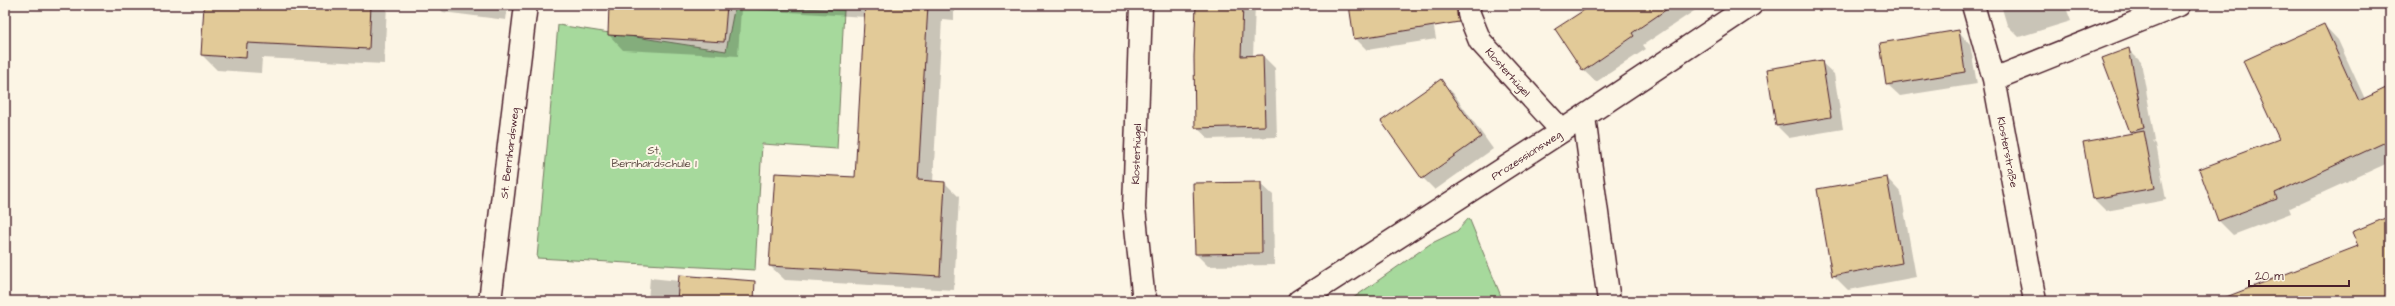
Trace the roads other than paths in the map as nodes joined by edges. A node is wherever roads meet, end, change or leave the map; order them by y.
1 (526, 5) edge
2 (1141, 5) edge
3 (1469, 5) edge
4 (1751, 5) edge
5 (1973, 5) edge
6 (2179, 5) edge
7 (1994, 79) junction
8 (1584, 116) junction
9 (1562, 131) junction
10 (1608, 294) dead end
11 (490, 301) edge
12 (1146, 301) edge
13 (1299, 301) edge
14 (2035, 301) edge

1 - 11 street, St. Bernhardsweg
2 - 12 street, Klosterhügel
3 - 9 street, Klosterhügel
4 - 8 street, Prozessionsweg
5 - 7 street, Klosterstraße
6 - 7 street
7 - 14 street, Klosterstraße
8 - 9 street, Prozessionsweg
8 - 10 street
9 - 13 street, Prozessionsweg

